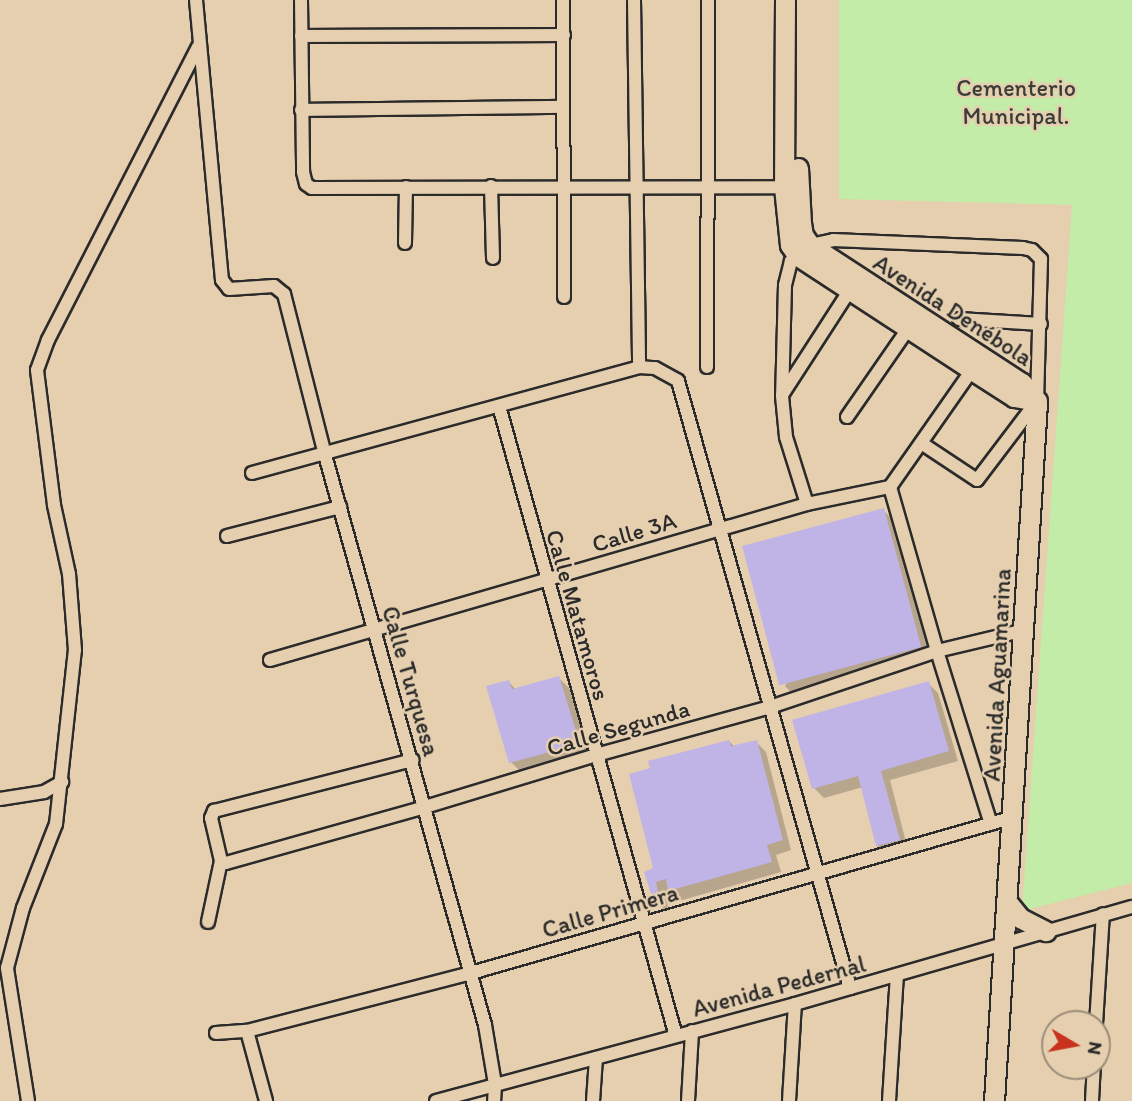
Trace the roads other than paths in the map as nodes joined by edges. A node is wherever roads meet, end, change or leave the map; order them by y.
1 (196, 0) edge
2 (301, 0) edge
3 (563, 0) edge
4 (634, 0) edge
5 (708, 0) edge
6 (785, 0) edge
7 (797, 0) edge
8 (564, 35) junction
9 (301, 36) junction
10 (198, 47) junction
11 (791, 81) junction
12 (563, 107) junction
13 (301, 110) junction
14 (708, 185) junction
15 (491, 186) junction
16 (564, 186) junction
17 (635, 186) junction
18 (406, 187) junction
19 (791, 188) junction
20 (405, 243) dead end
21 (804, 251) junction
22 (493, 258) dead end
23 (850, 290) junction
24 (564, 297) dead end
25 (959, 319) dead end
26 (1041, 324) junction
27 (908, 329) junction
28 (639, 367) junction
29 (707, 367) dead end
30 (972, 370) junction
31 (782, 396) junction
32 (1037, 401) junction
33 (499, 406) junction
34 (847, 417) dead end
35 (921, 443) junction
36 (325, 455) junction
37 (252, 473) dead end
38 (890, 487) junction
39 (807, 504) junction
40 (340, 507) junction
41 (720, 528) junction
42 (227, 536) dead end
43 (546, 580) junction
44 (374, 629) junction
45 (1025, 630) junction
46 (937, 651) junction
47 (270, 660) dead end
48 (770, 707) junction
49 (596, 755) junction
50 (413, 760) junction
51 (62, 782) junction
52 (0, 799) edge
53 (425, 807) junction
54 (1014, 817) junction
55 (991, 824) junction
56 (221, 861) junction
57 (816, 875) junction
58 (1008, 903) junction
59 (1132, 907) edge
60 (1103, 914) junction
61 (208, 922) dead end
62 (643, 923) junction
63 (1046, 931) junction
64 (1005, 944) junction
65 (5, 960) edge
66 (471, 973) junction
67 (897, 975) junction
68 (850, 988) junction
69 (795, 1004) junction
70 (1098, 1010) edge
71 (247, 1031) junction
72 (692, 1031) junction
73 (216, 1033) dead end
74 (676, 1036) junction
75 (596, 1058) junction
76 (1093, 1080) edge
77 (495, 1084) junction
78 (28, 1101) edge
79 (266, 1101) edge
80 (436, 1101) edge
81 (494, 1101) edge
82 (593, 1101) edge
83 (688, 1101) edge
84 (789, 1101) edge
85 (889, 1101) edge
86 (994, 1101) edge
87 (1092, 1101) edge

1 - 10 street
2 - 9 street
3 - 8 street
4 - 17 street
5 - 14 street
6 - 11 main road
7 - 11 main road
8 - 9 street
8 - 12 street
9 - 13 street
10 - 36 street, Calle Turquesa
10 - 51 street
11 - 19 main road
12 - 13 street
12 - 16 street
13 - 18 street
14 - 17 street
14 - 19 street
14 - 29 street
15 - 16 street
15 - 18 street
15 - 22 street
16 - 17 street
16 - 24 street
17 - 28 street
18 - 20 street
19 - 21 main road
21 - 23 main road, Avenida Denébola
21 - 26 street, Avenida Aguamarina
21 - 31 street
21 - 32 main road, Avenida Denébola
23 - 27 main road, Avenida Denébola
23 - 31 street
25 - 26 street
26 - 32 street, Avenida Aguamarina
27 - 30 main road, Avenida Denébola
27 - 34 street
28 - 33 street
28 - 41 street
30 - 32 main road, Avenida Denébola
30 - 35 street
31 - 39 street
32 - 35 street
32 - 45 main road, Avenida Aguamarina
33 - 36 street
33 - 43 street, Calle Matamoros
35 - 38 street
36 - 37 street
36 - 40 street, Calle Turquesa
38 - 39 street, Calle 3A
38 - 46 street
39 - 41 street, Calle 3A
40 - 42 street
40 - 44 street, Calle Turquesa
41 - 43 street, Calle 3A
41 - 48 street
43 - 44 street, Calle 3A
43 - 49 street, Calle Matamoros
44 - 47 street, Calle 3A
44 - 50 street, Calle Turquesa
45 - 46 street, Calle Segunda
45 - 54 main road, Avenida Aguamarina
46 - 48 street, Calle Segunda
46 - 55 street
48 - 49 street, Calle Segunda
48 - 57 street
49 - 53 street, Calle Segunda
49 - 62 street, Calle Matamoros
50 - 53 street, Calle Turquesa
50 - 56 street
51 - 52 street
51 - 65 street
53 - 56 street, Calle Segunda
53 - 66 street, Calle Turquesa
54 - 55 street, Calle Primera
54 - 58 main road, Avenida Aguamarina
55 - 57 street, Calle Primera
56 - 61 street
57 - 62 street, Calle Primera
57 - 68 street
58 - 63 main road
58 - 64 main road, Avenida Aguamarina
59 - 60 street, Avenida Pedernal
60 - 63 street, Avenida Pedernal
60 - 70 street
62 - 66 street, Calle Primera
62 - 74 street, Calle Matamoros
63 - 64 street, Avenida Pedernal
64 - 67 street, Avenida Pedernal
64 - 86 main road, Avenida Aguamarina
65 - 78 street
66 - 71 street, Calle Primera
66 - 77 street, Calle Turquesa
67 - 68 street, Avenida Pedernal
67 - 85 street
68 - 69 street, Avenida Pedernal
69 - 72 street, Avenida Pedernal
69 - 84 street
71 - 73 street, Calle Primera
71 - 79 street
72 - 74 street, Avenida Pedernal
72 - 83 street
74 - 75 street, Avenida Pedernal
75 - 77 street, Avenida Pedernal
75 - 82 street
76 - 87 street
77 - 80 street, Avenida Pedernal
77 - 81 street, Calle Turquesa

